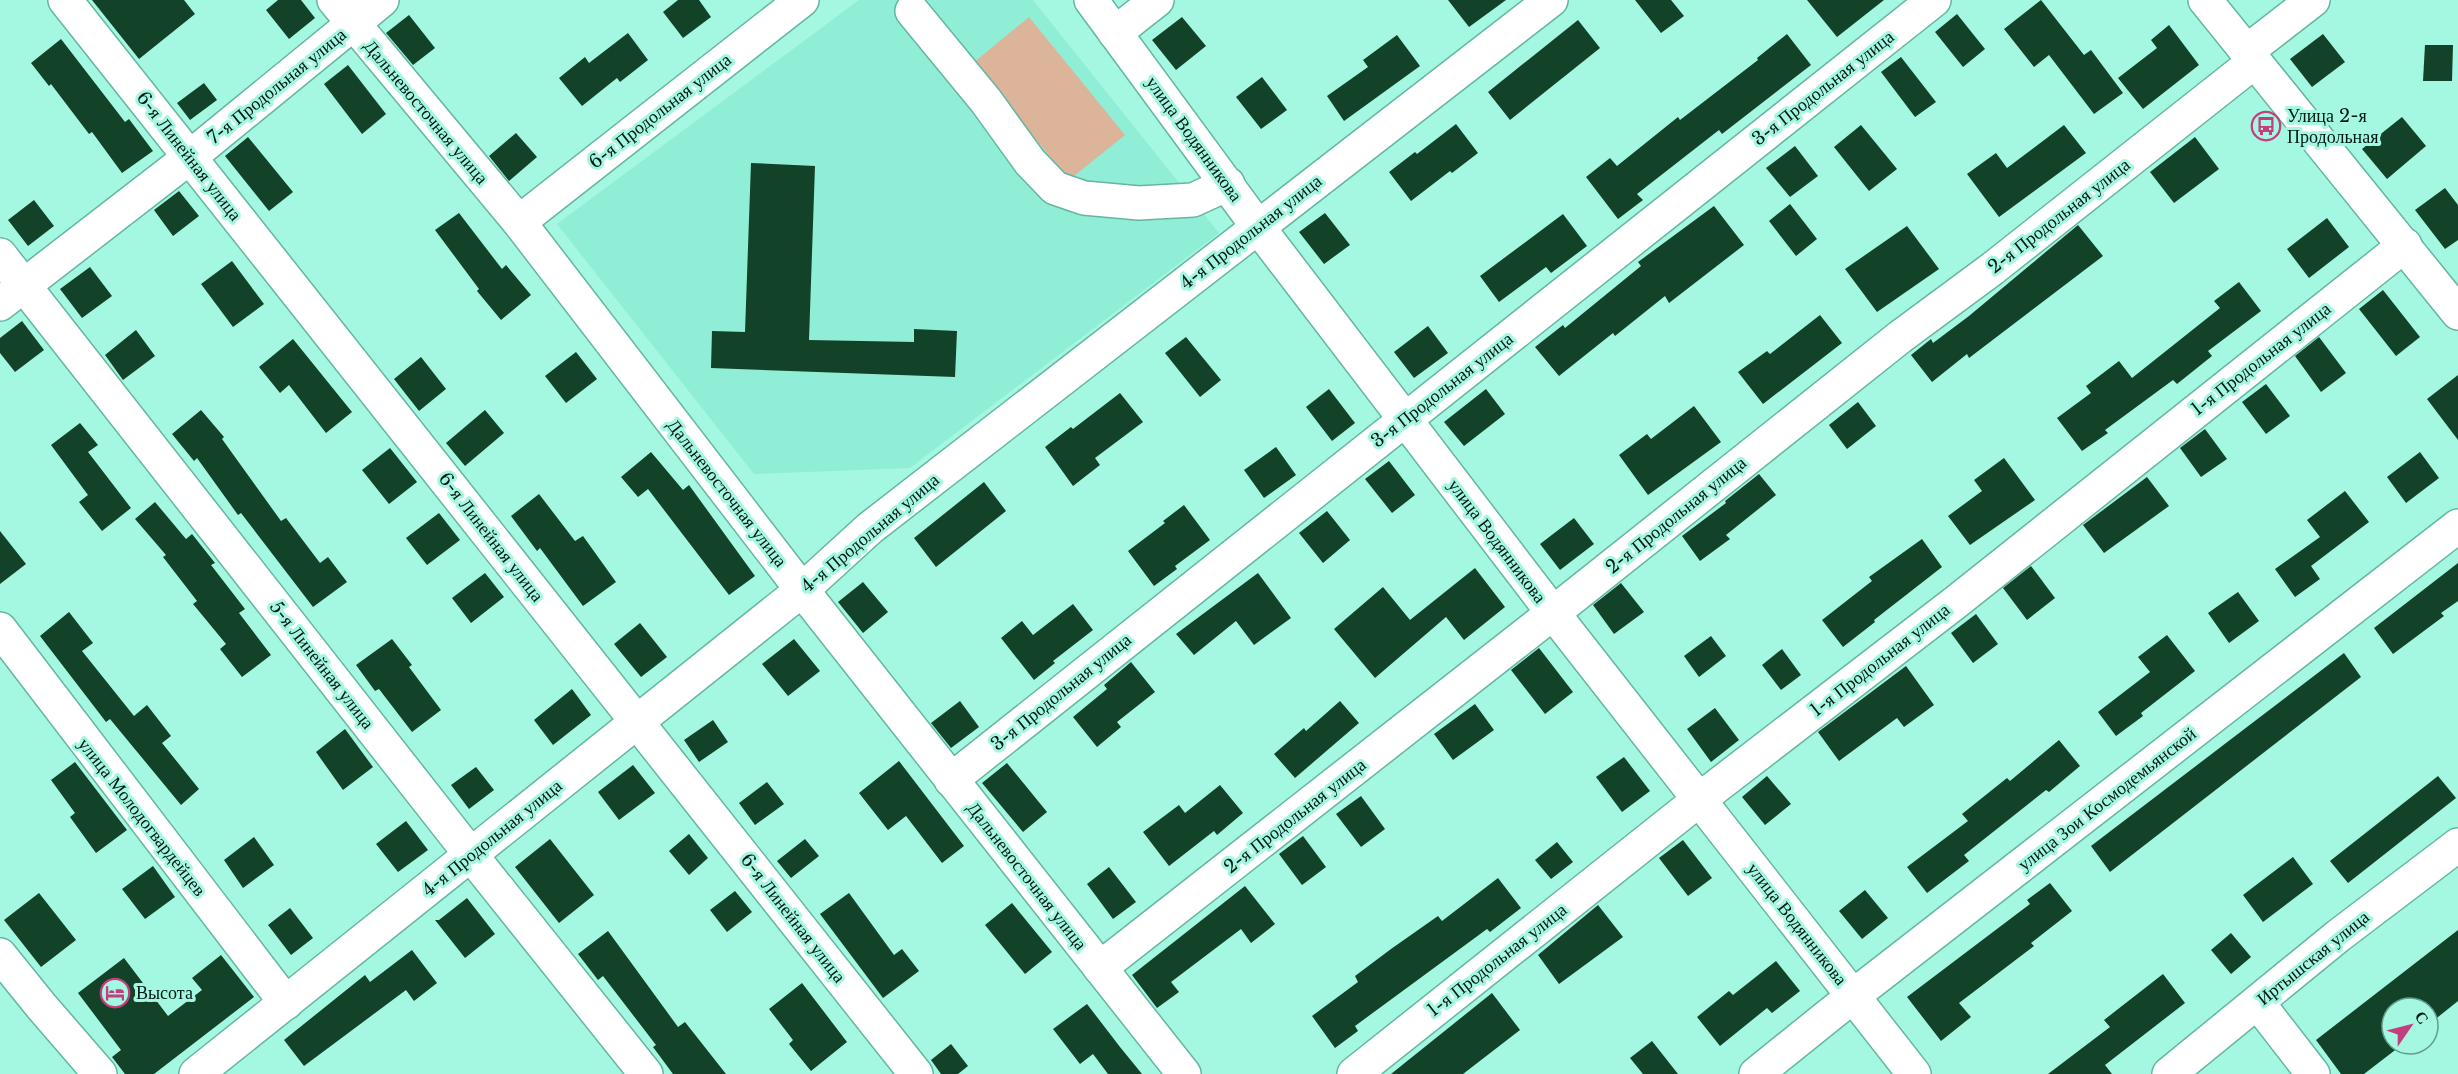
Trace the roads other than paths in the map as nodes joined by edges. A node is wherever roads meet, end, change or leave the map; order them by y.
1 (65, 0) edge
2 (382, 0) edge
3 (802, 0) edge
4 (1090, 0) edge
5 (1157, 0) edge
6 (1551, 0) edge
7 (1934, 0) edge
8 (2205, 0) edge
9 (2313, 0) edge
10 (912, 10) dead end
11 (343, 12) edge
12 (1115, 33) junction
13 (2250, 57) junction
14 (190, 157) junction
15 (1228, 184) junction
16 (519, 222) junction
17 (1258, 227) junction
18 (2405, 245) junction
19 (0, 255) edge
20 (12, 295) edge
21 (2458, 313) edge
22 (1405, 419) junction
23 (2458, 526) edge
24 (802, 590) junction
25 (1553, 613) junction
26 (0, 629) edge
27 (638, 722) junction
28 (951, 780) junction
29 (1700, 799) junction
30 (2458, 845) edge
31 (471, 855) junction
32 (0, 955) edge
33 (1100, 968) junction
34 (1853, 996) junction
35 (286, 1003) junction
36 (2258, 1003) junction
37 (100, 1074) edge
38 (196, 1074) edge
39 (646, 1074) edge
40 (916, 1074) edge
41 (1184, 1074) edge
42 (1354, 1074) edge
43 (1756, 1074) edge
44 (1914, 1074) edge
45 (2169, 1074) edge
46 (2313, 1074) edge

1 - 14 street, 6-я Линейная улица
2 - 11 street, 7-я Продольная улица
3 - 16 street, 6-я Продольная улица
4 - 12 street, улица Водянникова
5 - 12 street
6 - 17 street, 4-я Продольная улица
7 - 22 street, 3-я Продольная улица
8 - 13 street
9 - 13 street, 2-я Продольная улица
10 - 15 street
11 - 14 street, 7-я Продольная улица
11 - 16 street, Дальневосточная улица
12 - 15 street, улица Водянникова
13 - 18 street
13 - 25 street, 2-я Продольная улица
14 - 20 street, 7-я Продольная улица
14 - 27 street, 6-я Линейная улица
15 - 17 street, улица Водянникова
16 - 24 street, Дальневосточная улица
17 - 22 street, улица Водянникова
17 - 24 street, 4-я Продольная улица
18 - 21 street
18 - 29 street, 1-я Продольная улица
19 - 20 street, 5-я Линейная улица
20 - 31 street, 5-я Линейная улица
22 - 25 street, улица Водянникова
22 - 28 street, 3-я Продольная улица
23 - 34 street, улица Зои Космодемьянской
24 - 27 street, 4-я Продольная улица
24 - 28 street, Дальневосточная улица
25 - 29 street, улица Водянникова
25 - 33 street, 2-я Продольная улица
26 - 35 street, улица Молодогвардейцев
27 - 31 street, 4-я Продольная улица
27 - 40 street, 6-я Линейная улица
28 - 33 street, Дальневосточная улица
29 - 34 street, улица Водянникова
29 - 42 street, 1-я Продольная улица
30 - 36 street, Иртышская улица
31 - 35 street, 4-я Продольная улица
31 - 39 street, 5-я Линейная улица
32 - 37 street
33 - 41 street, Дальневосточная улица
34 - 43 street, улица Зои Космодемьянской
34 - 44 street, улица Водянникова
35 - 38 street, 4-я Продольная улица
36 - 45 street, Иртышская улица
36 - 46 street

